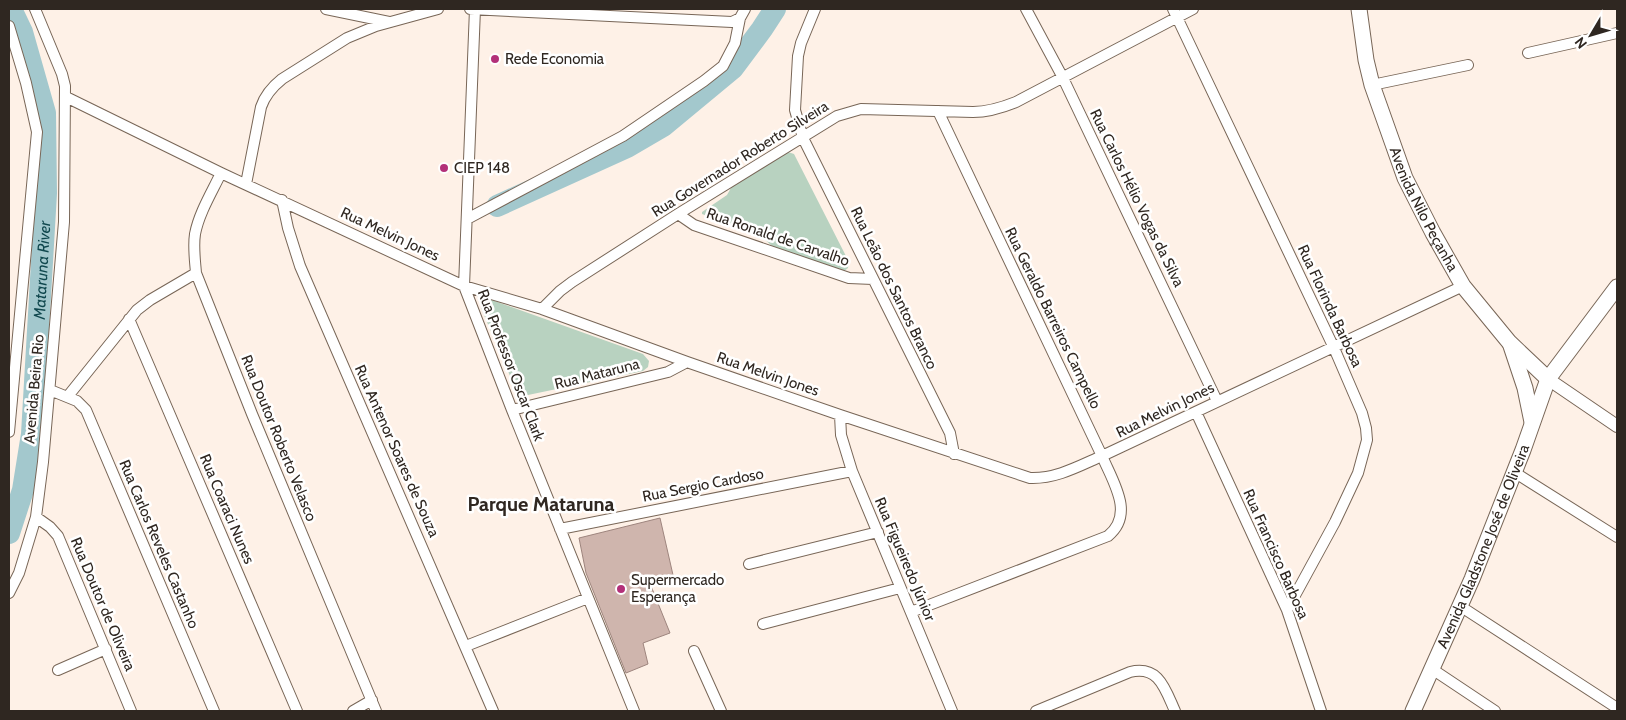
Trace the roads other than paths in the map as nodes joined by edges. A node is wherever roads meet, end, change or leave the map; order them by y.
1 (35, 9) edge
2 (326, 9) edge
3 (438, 9) edge
4 (470, 9) edge
5 (474, 9) edge
6 (745, 9) edge
7 (815, 9) edge
8 (1026, 9) edge
9 (1193, 9) edge
10 (1358, 9) edge
11 (1175, 13) edge
12 (740, 18) junction
13 (390, 22) junction
14 (9, 26) edge
15 (1617, 33) edge
16 (1528, 53) dead end
17 (1468, 65) dead end
18 (1062, 76) junction
19 (1372, 84) junction
20 (66, 96) junction
21 (938, 112) junction
22 (803, 138) junction
23 (221, 173) junction
24 (246, 184) junction
25 (282, 200) junction
26 (678, 214) junction
27 (467, 219) junction
28 (196, 273) junction
29 (873, 278) junction
30 (464, 286) junction
31 (1463, 286) junction
32 (1617, 287) edge
33 (542, 308) junction
34 (129, 319) junction
35 (1510, 342) junction
36 (1334, 348) junction
37 (687, 362) junction
38 (1548, 379) junction
39 (50, 390) junction
40 (68, 396) junction
41 (1217, 401) junction
42 (512, 410) junction
43 (1196, 412) junction
44 (840, 415) junction
45 (9, 419) edge
46 (1532, 424) junction
47 (1617, 426) edge
48 (9, 432) edge
49 (954, 454) junction
50 (1102, 456) junction
51 (852, 471) junction
52 (1514, 472) junction
53 (36, 517) junction
54 (560, 529) junction
55 (878, 532) junction
56 (1617, 537) edge
57 (749, 564) dead end
58 (900, 588) junction
59 (9, 593) edge
60 (588, 598) junction
61 (1460, 606) junction
62 (1286, 610) junction
63 (911, 612) junction
64 (763, 624) dead end
65 (466, 646) junction
66 (106, 650) junction
67 (694, 651) dead end
68 (1432, 669) junction
69 (58, 670) dead end
70 (372, 700) junction
71 (1617, 708) edge
72 (131, 711) edge
73 (214, 711) edge
74 (297, 711) edge
75 (353, 711) edge
76 (376, 711) edge
77 (493, 711) edge
78 (634, 711) edge
79 (721, 711) edge
80 (952, 711) edge
81 (1036, 711) edge
82 (1174, 711) edge
83 (1321, 711) edge
84 (1413, 711) edge
85 (1495, 711) edge

1 - 20 street, Avenida Beira Rio
2 - 13 street
3 - 13 street
4 - 5 street
5 - 12 street
5 - 27 street, Rua Professor Oscar Clark
6 - 12 street
7 - 22 street, Rua Leão dos Santos Branco
8 - 18 street, Rua Carlos Hélio Vogas da Silva
9 - 11 street, Rua Governador Roberto Silveira
10 - 19 main road, Avenida Nilo Peçanha
11 - 18 street, Rua Governador Roberto Silveira
11 - 36 street, Rua Florinda Barbosa
12 - 27 street
13 - 24 street
14 - 45 street, Avenida Beira Rio
15 - 16 street
17 - 19 street
18 - 21 street, Rua Governador Roberto Silveira
18 - 41 street, Rua Carlos Hélio Vogas da Silva
19 - 31 main road, Avenida Nilo Peçanha
20 - 23 street, Rua Melvin Jones
20 - 39 street, Avenida Beira Rio
21 - 22 street, Rua Governador Roberto Silveira
21 - 50 street, Rua Geraldo Barreiros Campello
22 - 26 street, Rua Governador Roberto Silveira
22 - 29 street, Rua Leão dos Santos Branco
23 - 24 street, Rua Melvin Jones
23 - 28 street, Rua Doutor Roberto Velasco
24 - 25 street, Rua Melvin Jones
25 - 30 street, Rua Melvin Jones
25 - 65 street, Rua Antenor Soares de Souza
26 - 29 street, Rua Ronald de Carvalho
26 - 33 street, Rua Governador Roberto Silveira
27 - 30 street, Rua Professor Oscar Clark
28 - 34 street
28 - 70 street, Rua Doutor Roberto Velasco
29 - 49 street, Rua Leão dos Santos Branco
30 - 33 street, Rua Melvin Jones
30 - 42 street, Rua Professor Oscar Clark
31 - 35 main road, Avenida Nilo Peçanha
31 - 36 street, Rua Melvin Jones
32 - 38 main road, Avenida Gladstone José de Oliveira
33 - 37 street, Rua Melvin Jones
34 - 40 street
34 - 74 street, Rua Coaraci Nunes
35 - 38 main road, Avenida Nilo Peçanha
35 - 46 main road
36 - 41 street, Rua Melvin Jones
36 - 62 street, Rua Florinda Barbosa
37 - 42 street, Rua Mataruna
37 - 44 street, Rua Melvin Jones
38 - 46 main road, Avenida Gladstone José de Oliveira
38 - 47 street
39 - 40 street
39 - 53 street, Avenida Beira Rio
40 - 73 street, Rua Carlos Reveles Castanho
41 - 43 street, Rua Melvin Jones
42 - 54 street, Rua Professor Oscar Clark
43 - 50 street, Rua Melvin Jones
43 - 62 street, Rua Francisco Barbosa
44 - 49 street, Rua Melvin Jones
44 - 51 street, Rua Figueiredo Júnior
45 - 48 street, Avenida Beira Rio
46 - 52 main road, Avenida Gladstone José de Oliveira
49 - 50 street, Rua Melvin Jones
50 - 63 street, Rua Geraldo Barreiros Campello
51 - 54 street, Rua Sergio Cardoso
51 - 55 street, Rua Figueiredo Júnior
52 - 56 street
52 - 61 main road, Avenida Gladstone José de Oliveira
53 - 59 street, Avenida Beira Rio
53 - 66 street, Rua Doutor de Oliveira
54 - 60 street, Rua Professor Oscar Clark
55 - 57 street
55 - 58 street, Rua Figueiredo Júnior
58 - 63 street, Rua Figueiredo Júnior
58 - 64 street
60 - 65 street
60 - 78 street, Rua Professor Oscar Clark
61 - 68 main road, Avenida Gladstone José de Oliveira
61 - 71 street
62 - 83 street, Rua Francisco Barbosa
63 - 80 street, Rua Figueiredo Júnior
65 - 77 street, Rua Antenor Soares de Souza
66 - 69 street
66 - 72 street, Rua Doutor de Oliveira
67 - 79 street
68 - 84 main road, Avenida Gladstone José de Oliveira
68 - 85 street
70 - 75 street
70 - 76 street, Rua Doutor Roberto Velasco
81 - 82 street

